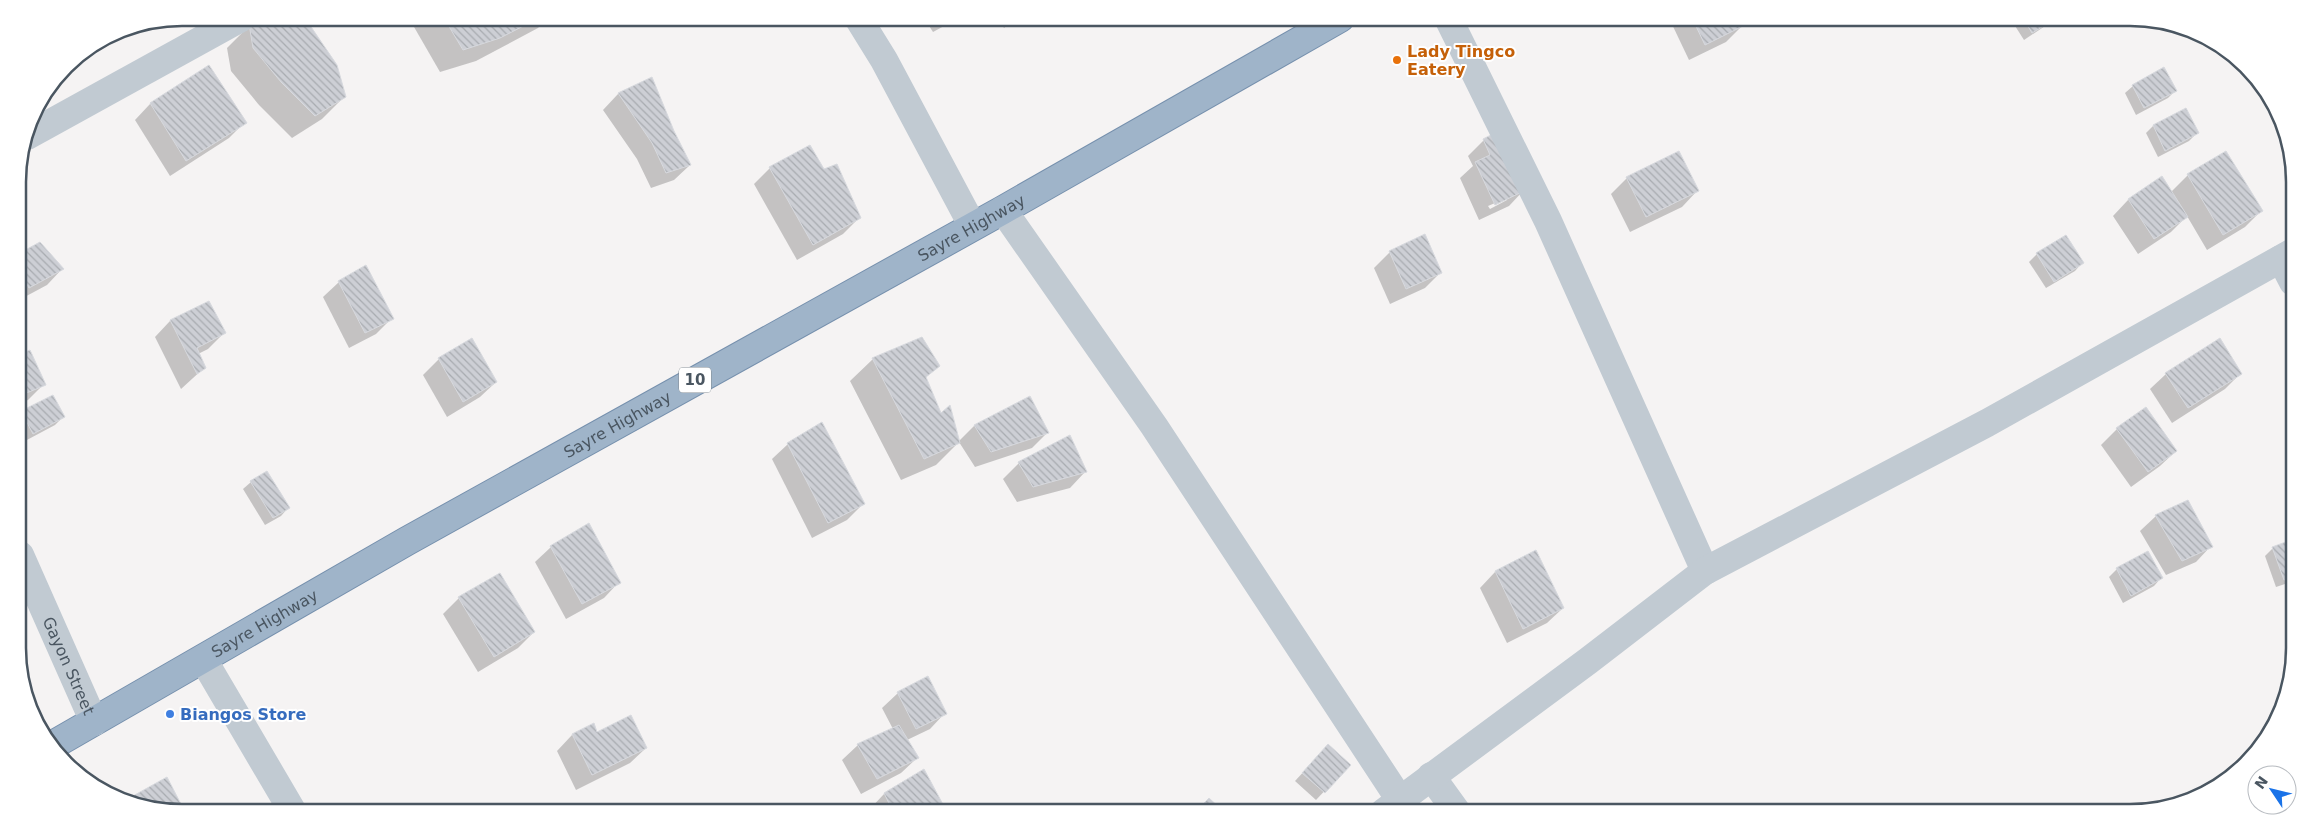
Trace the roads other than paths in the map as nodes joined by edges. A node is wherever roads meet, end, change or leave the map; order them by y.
1 (1325, 26) edge
2 (1452, 26) edge
3 (225, 27) edge
4 (863, 27) edge
5 (35, 132) edge
6 (1003, 210) junction
7 (972, 225) junction
8 (2286, 266) edge
9 (26, 569) edge
10 (1705, 571) junction
11 (203, 659) junction
12 (94, 722) junction
13 (58, 742) edge
14 (1431, 776) junction
15 (1390, 803) edge
16 (1395, 803) edge
17 (1451, 803) edge
18 (288, 804) edge

1 - 6 highway, Sayre Highway / 10
2 - 10 street
3 - 5 street
4 - 7 street
6 - 7 highway, Sayre Highway / 10
6 - 15 street
7 - 11 highway, Sayre Highway / 10
8 - 10 street
9 - 12 street, Gayon Street
10 - 14 street
11 - 12 highway, Sayre Highway / 10
11 - 18 street
12 - 13 highway, Sayre Highway / 10
14 - 16 street
14 - 17 street

